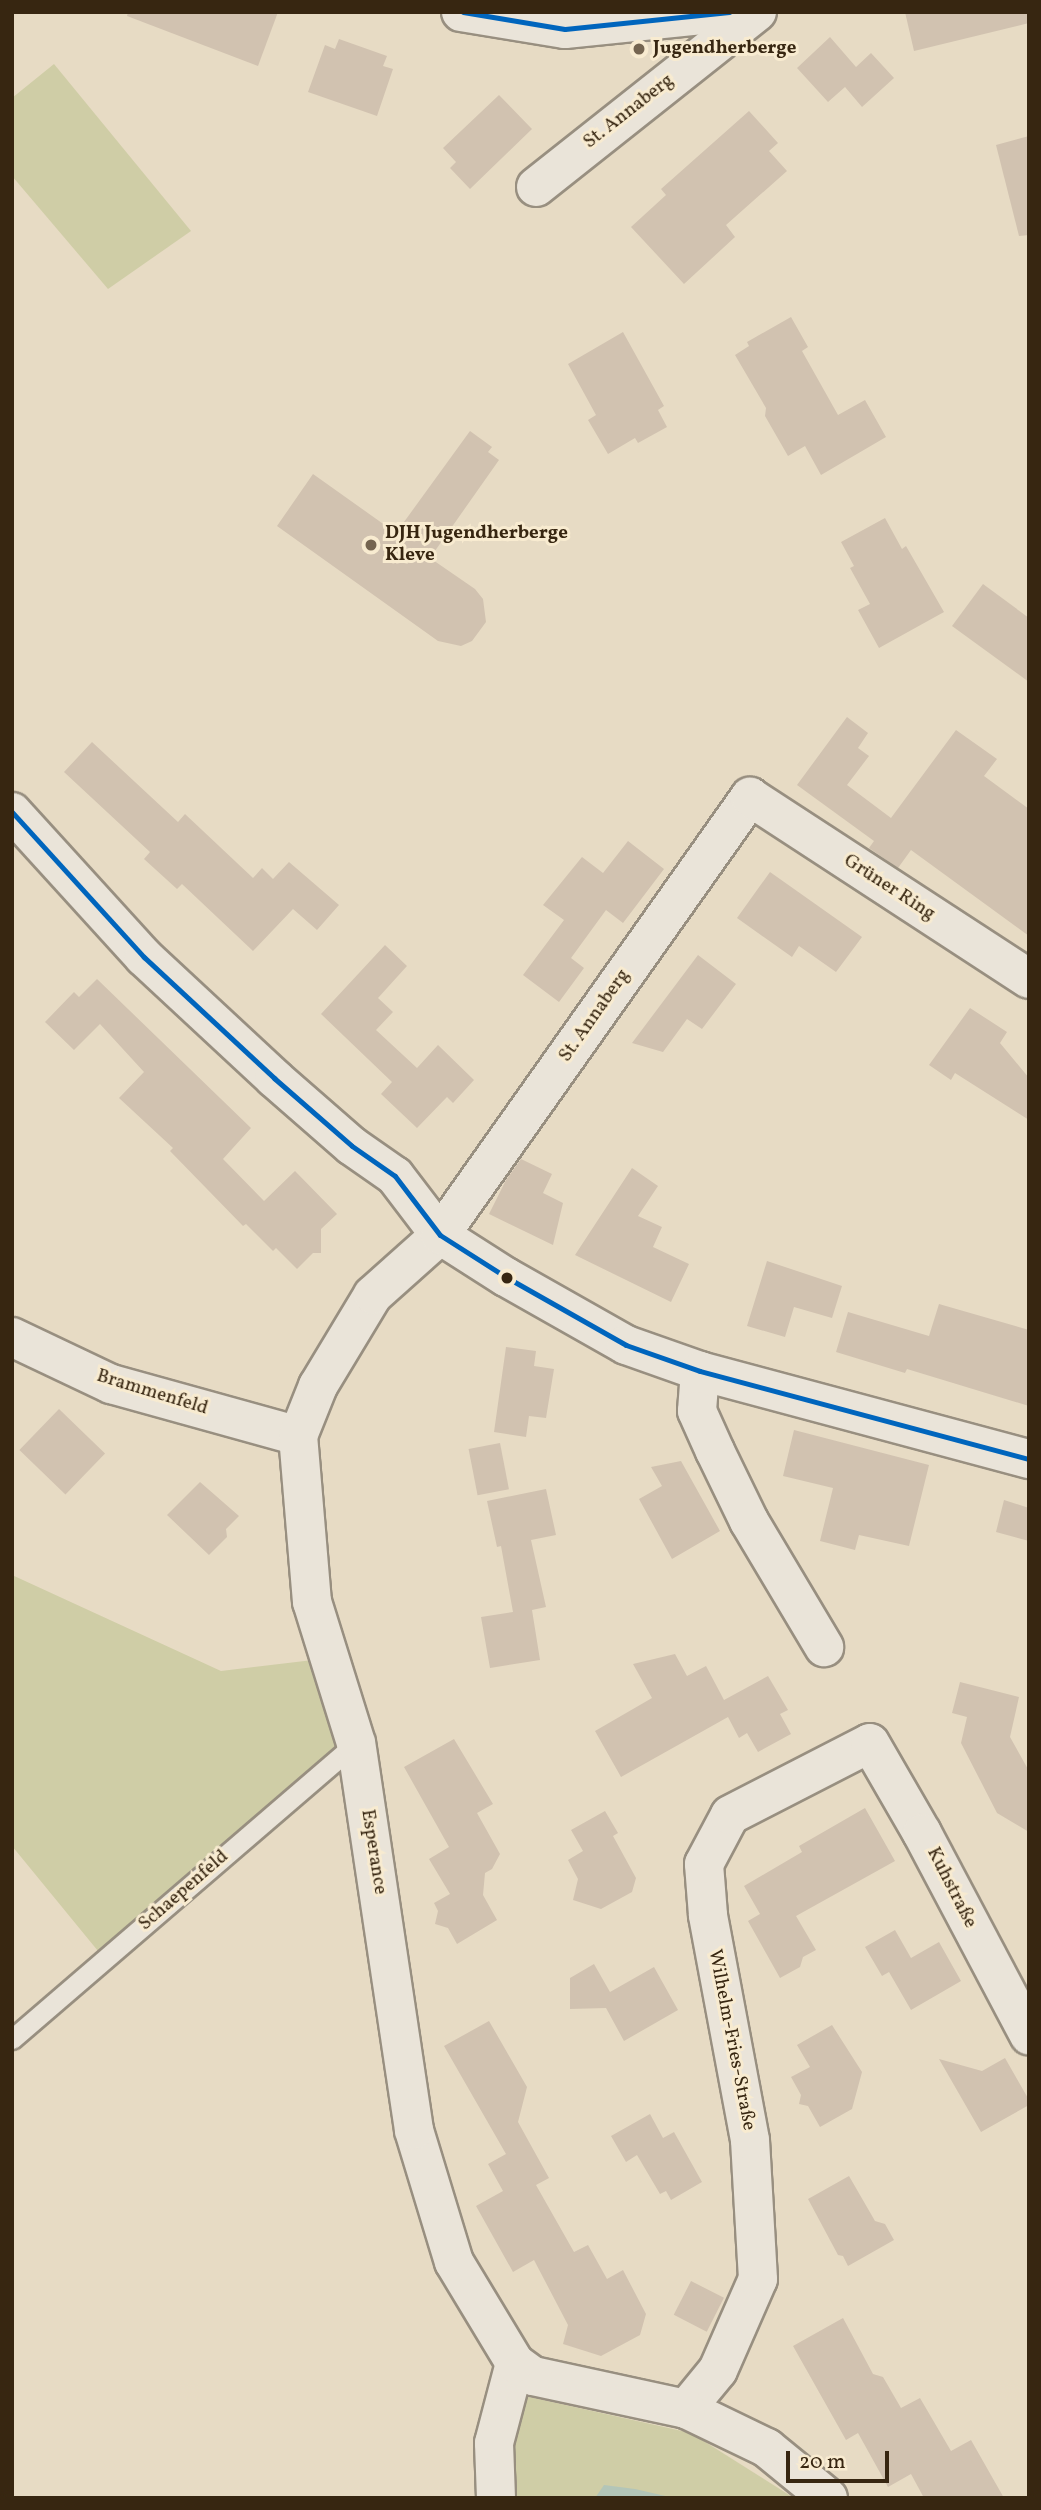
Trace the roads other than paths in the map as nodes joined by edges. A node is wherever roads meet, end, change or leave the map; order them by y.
1 (461, 12) edge
2 (732, 12) edge
3 (757, 12) edge
4 (536, 187) dead end
5 (750, 797) joint
6 (12, 812) edge
7 (1029, 979) edge
8 (440, 1234) junction
9 (12, 1337) edge
10 (700, 1371) junction
11 (298, 1436) junction
12 (1029, 1459) edge
13 (824, 1647) dead end
14 (356, 1743) junction
15 (870, 1743) joint
16 (1029, 2035) edge
17 (12, 2039) edge
18 (515, 2363) junction
19 (686, 2409) junction
20 (496, 2498) edge
21 (828, 2498) edge

1 - 2 street
3 - 4 street, St. Annaberg
5 - 7 street, Grüner Ring
5 - 8 street, St. Annaberg
6 - 8 street
8 - 10 street
8 - 11 street, Esperance
9 - 11 street, Brammenfeld
10 - 12 street
10 - 13 street
11 - 14 street, Esperance
14 - 17 lane, Schaepenfeld
14 - 18 street, Esperance
15 - 16 street, Kuhstraße
15 - 19 street, Wilhelm-Fries-Straße
18 - 19 street
18 - 20 street
19 - 21 street

